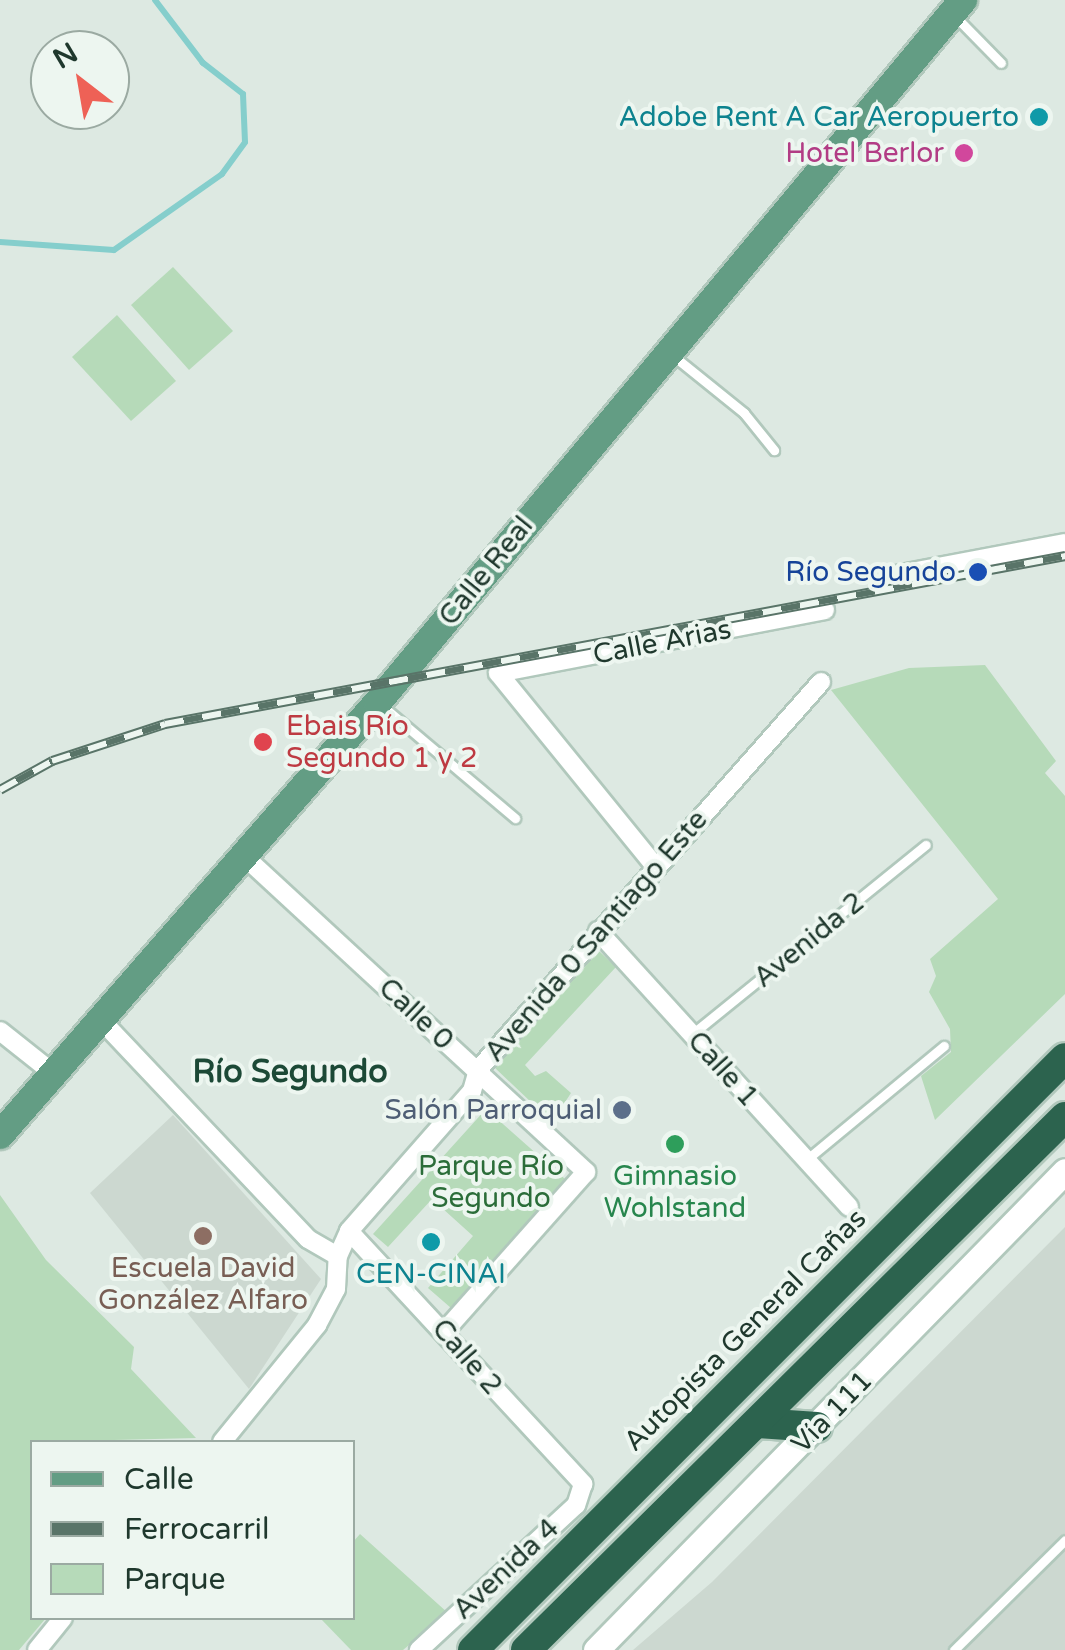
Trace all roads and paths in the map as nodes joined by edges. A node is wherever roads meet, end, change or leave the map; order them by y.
1 (957, 7) edge
2 (1001, 63) dead end
3 (667, 351) junction
4 (774, 450) dead end
5 (1065, 543) edge
6 (891, 576) dead end
7 (825, 610) dead end
8 (821, 682) dead end
9 (378, 702) junction
10 (516, 818) dead end
11 (926, 845) dead end
12 (246, 858) junction
13 (655, 866) junction
14 (598, 932) junction
15 (101, 1020) junction
16 (0, 1032) edge
17 (692, 1035) junction
18 (944, 1046) dead end
19 (1065, 1058) edge
20 (478, 1070) junction
21 (53, 1073) junction
22 (1065, 1118) edge
23 (0, 1135) edge
24 (806, 1160) junction
25 (1065, 1171) edge
26 (849, 1207) dead end
27 (349, 1231) junction
28 (338, 1256) junction
29 (445, 1331) junction
30 (758, 1424) junction
31 (817, 1426) junction
32 (224, 1440) edge
33 (584, 1484) joint
34 (1065, 1540) edge
35 (61, 1620) edge
36 (36, 1650) edge
37 (419, 1650) edge
38 (473, 1650) edge
39 (526, 1650) edge
40 (596, 1650) edge
41 (954, 1650) edge

1 - 2 lane
1 - 3 main road, Calle Real
3 - 4 lane
3 - 9 main road, Calle Real
5 - 6 street
7 - 13 street, Calle Arias
8 - 13 street, Avenida 0 Santiago Este
9 - 10 lane
9 - 12 main road, Calle Real
11 - 17 lane, Avenida 2
12 - 15 main road, Calle Real
12 - 20 street, Calle 0
13 - 14 street, Avenida 0 Santiago Este
14 - 17 street, Calle 1
14 - 20 street, Avenida 0 Santiago Este
15 - 21 main road, Calle Real
15 - 28 street
16 - 21 street
17 - 24 street, Calle 1
18 - 24 lane
19 - 38 highway, Autopista General Cañas
20 - 27 street, Avenida 0 Santiago Este
20 - 29 street, Calle 0
21 - 23 main road, Calle Real
22 - 30 highway
24 - 26 street, Calle 1
25 - 31 main road, Vía 111
27 - 28 street, Avenida 0 Santiago Este
27 - 29 street, Calle 2
28 - 32 street, Avenida 0 Santiago Este
29 - 33 street, Calle 2
30 - 31 highway
30 - 39 highway
31 - 40 main road, Vía 111
33 - 37 street, Avenida 4
34 - 41 lane
35 - 36 street

